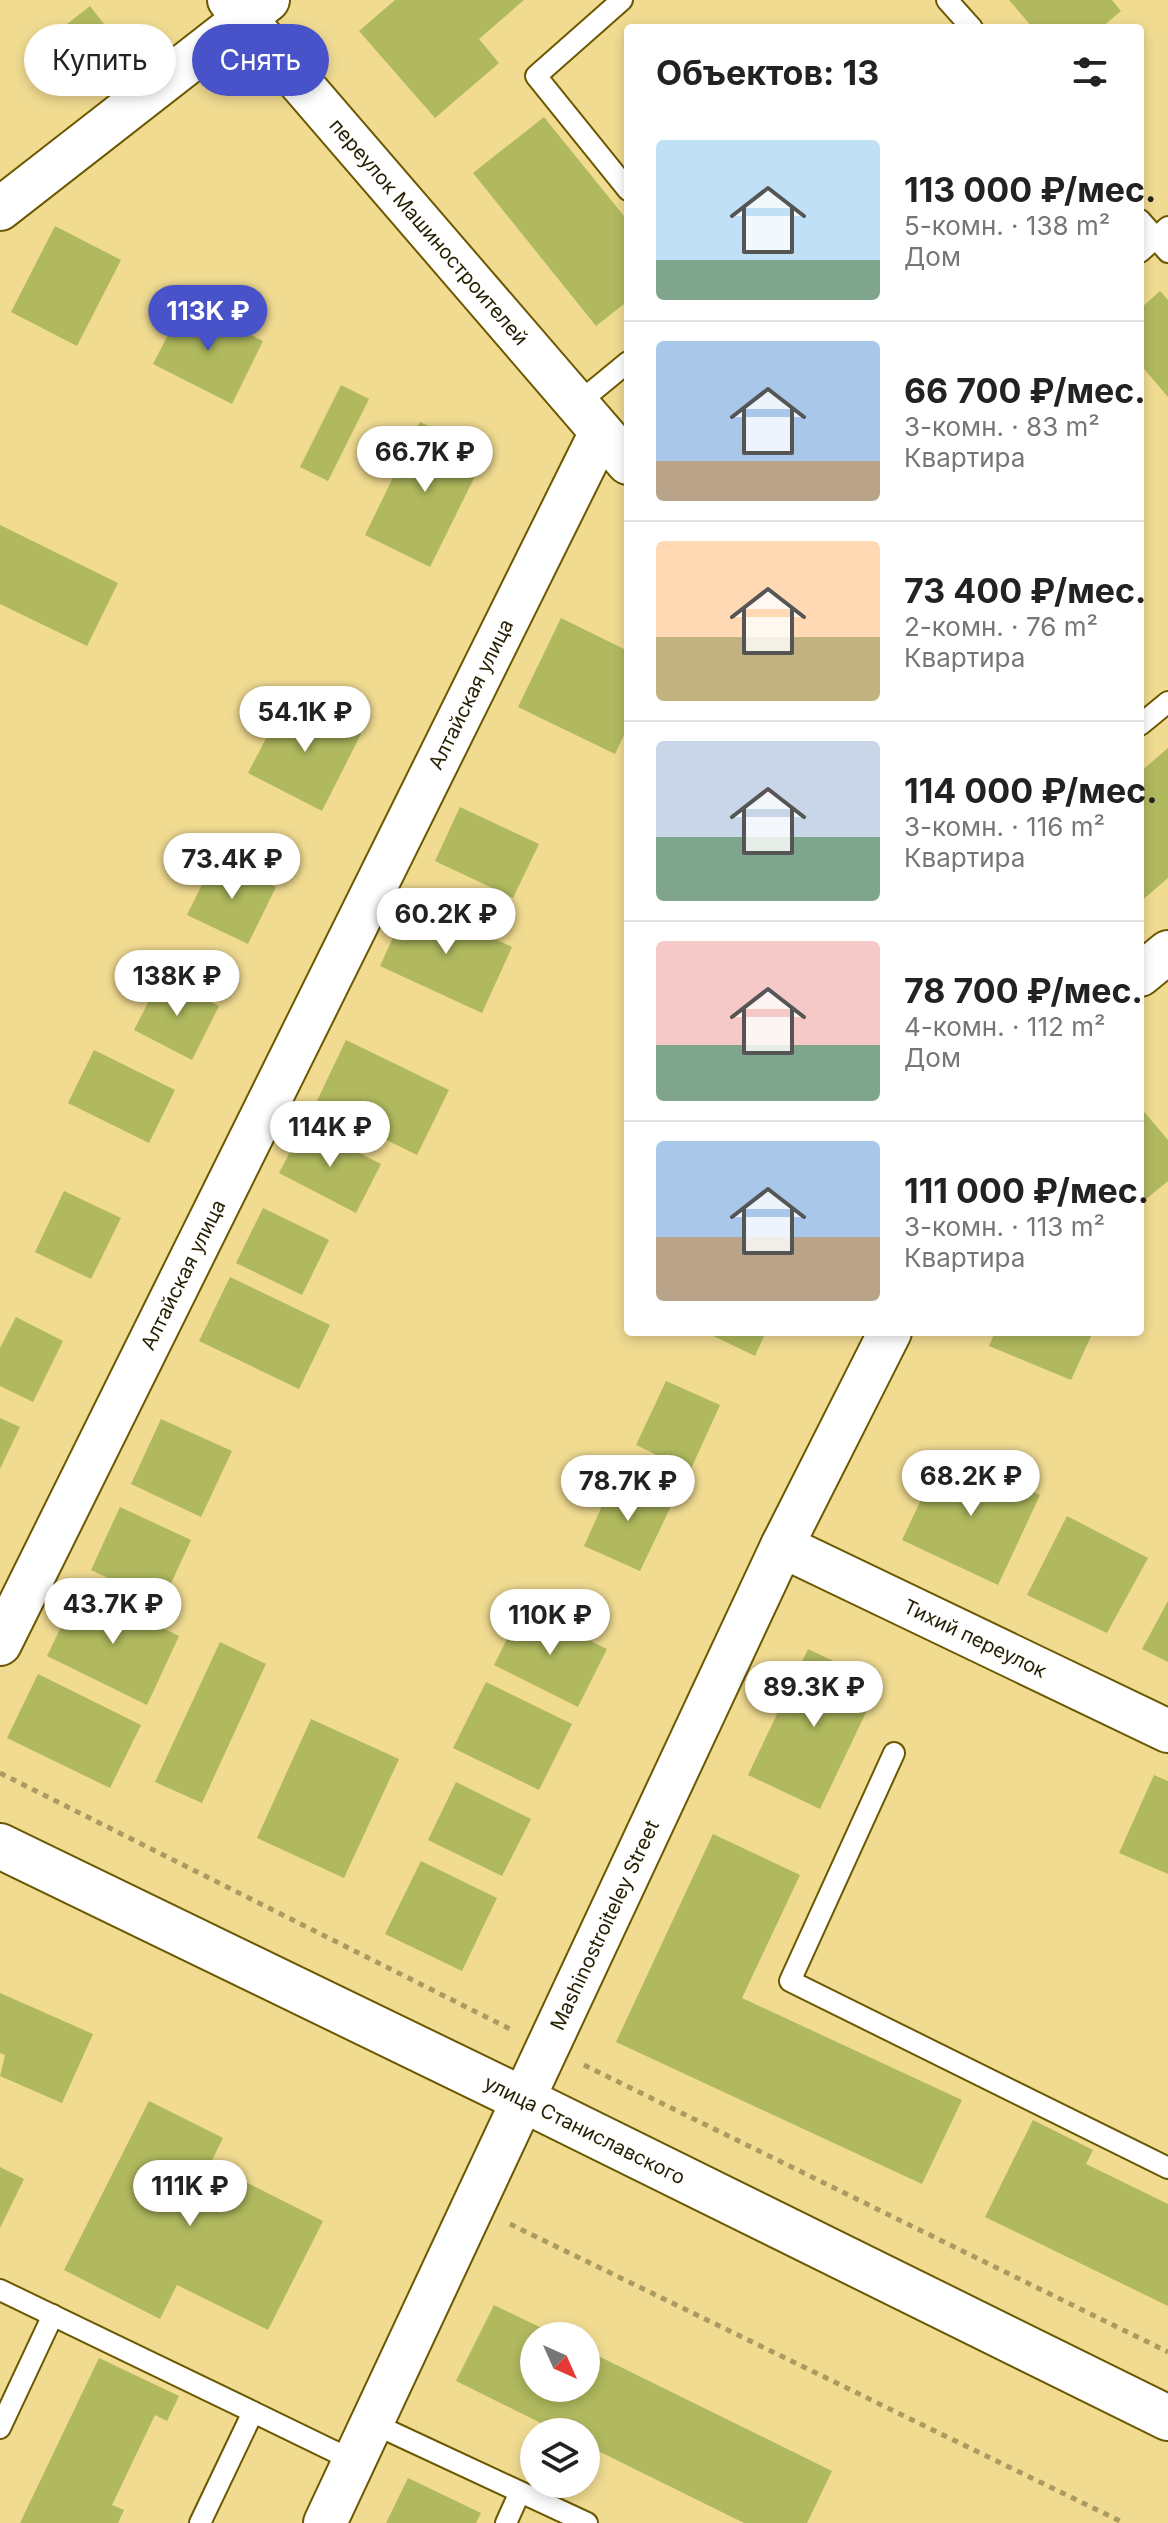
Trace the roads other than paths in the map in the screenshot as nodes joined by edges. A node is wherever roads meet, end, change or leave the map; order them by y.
1 (622, 0) edge
2 (947, 0) edge
3 (247, 6) edge
4 (968, 24) edge
5 (624, 185) edge
6 (0, 209) edge
7 (1144, 223) edge
8 (1164, 239) edge
9 (1144, 250) edge
10 (624, 368) edge
11 (589, 418) junction
12 (624, 458) edge
13 (1168, 702) edge
14 (1144, 722) edge
15 (1168, 952) edge
16 (1144, 972) edge
17 (888, 1336) edge
18 (782, 1546) junction
19 (0, 1644) edge
20 (1168, 1731) edge
21 (894, 1753) dead end
22 (0, 1846) edge
23 (524, 2100) junction
24 (1168, 2168) edge
25 (0, 2290) edge
26 (53, 2315) junction
27 (253, 2412) junction
28 (1168, 2418) edge
29 (372, 2423) junction
30 (0, 2428) edge
31 (354, 2461) junction
32 (520, 2492) joint
33 (533, 2498) edge
34 (200, 2523) edge
35 (325, 2523) edge
36 (506, 2523) edge
37 (587, 2523) edge

1 - 5 lane
2 - 4 lane
3 - 6 street
3 - 11 street, переулок Машиностроителей
7 - 8 lane
8 - 9 lane
10 - 11 lane
11 - 12 street, переулок Машиностроителей
11 - 19 street, Алтайская улица
13 - 14 lane
15 - 16 street
17 - 18 street, Mashinostroiteley Street
18 - 20 street, Тихий переулок
18 - 23 street, Mashinostroiteley Street
21 - 24 lane
22 - 23 main road, улица Станиславского
23 - 28 main road, улица Станиславского
23 - 29 street, Mashinostroiteley Street
25 - 26 lane
26 - 27 lane
26 - 30 lane
27 - 31 lane
27 - 34 lane
29 - 31 street, Mashinostroiteley Street
29 - 32 lane
31 - 35 street, Mashinostroiteley Street
32 - 36 lane
33 - 37 lane

